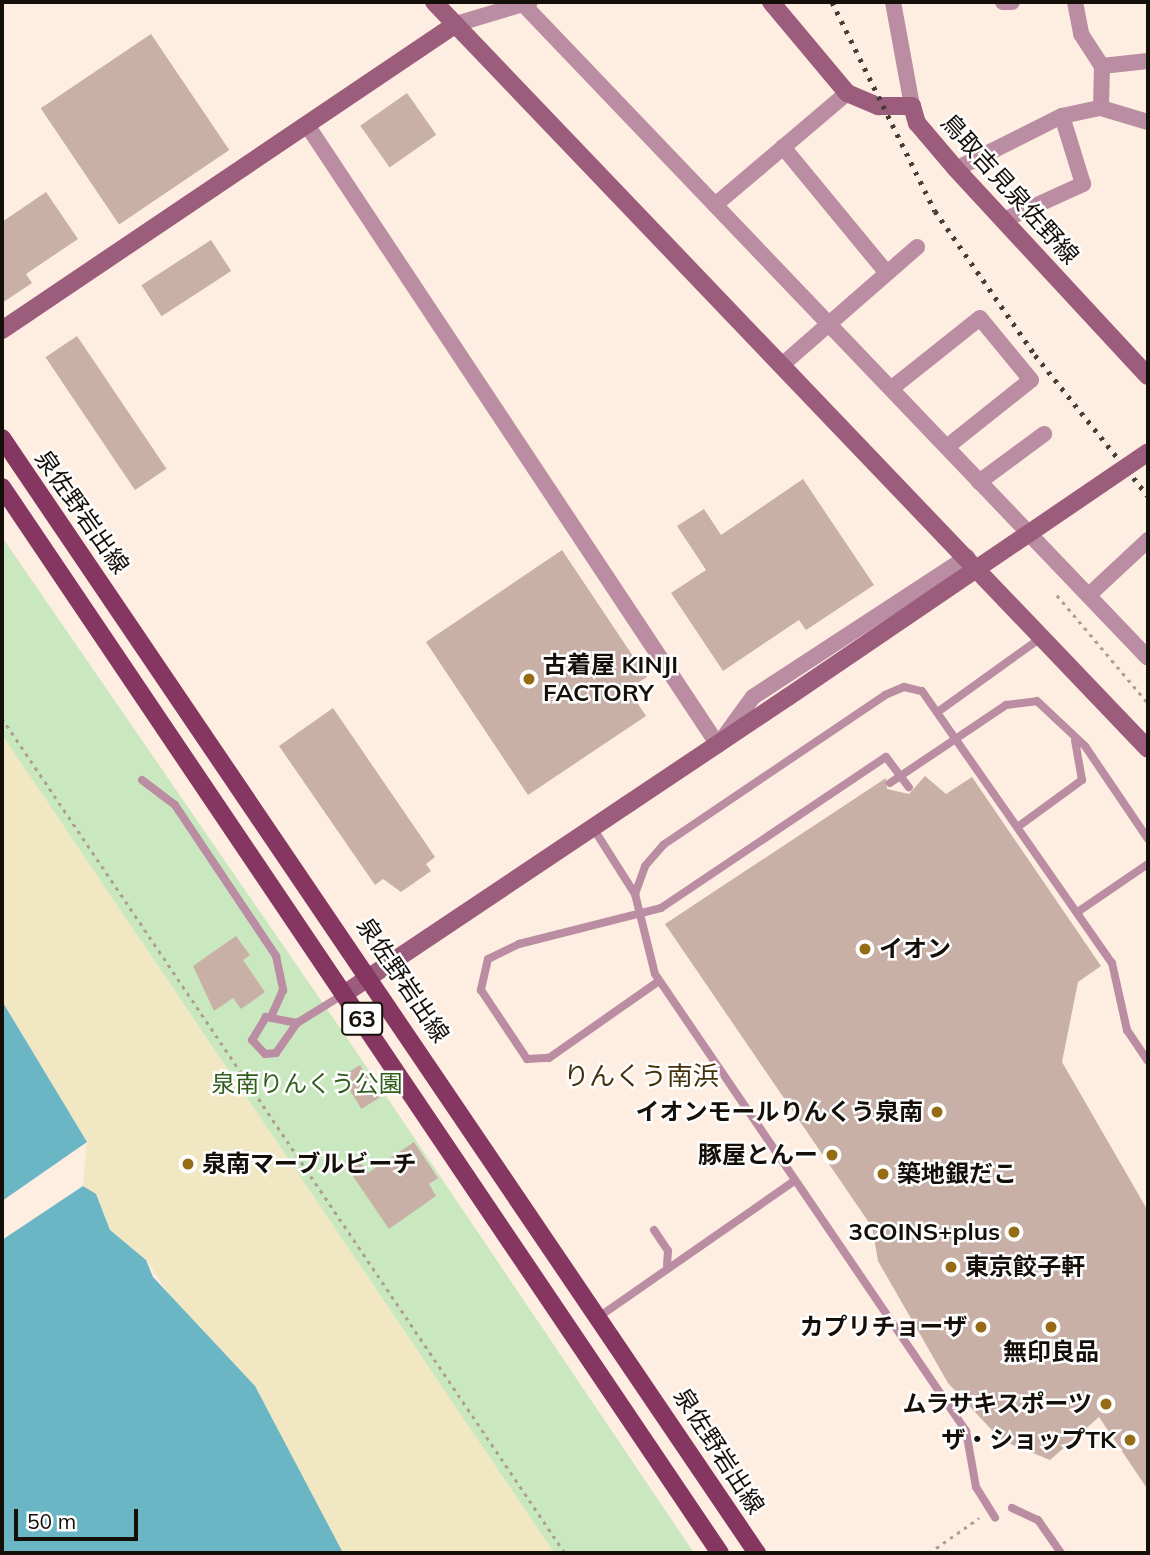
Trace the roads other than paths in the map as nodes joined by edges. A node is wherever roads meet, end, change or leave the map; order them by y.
1 (434, 2) edge
2 (524, 2) edge
3 (771, 2) edge
4 (893, 2) edge
5 (1003, 2) edge
6 (1012, 2) edge
7 (1075, 2) edge
8 (456, 24) junction
9 (1148, 61) edge
10 (1102, 66) junction
11 (847, 93) junction
12 (912, 106) junction
13 (1101, 108) junction
14 (1062, 116) junction
15 (1148, 122) edge
16 (307, 125) junction
17 (783, 147) junction
18 (956, 169) junction
19 (715, 205) junction
20 (1004, 220) junction
21 (917, 247) dead end
22 (887, 273) junction
23 (829, 324) junction
24 (2, 330) edge
25 (783, 364) junction
26 (1148, 376) edge
27 (892, 388) junction
28 (1044, 434) dead end
29 (2, 438) edge
30 (948, 446) junction
31 (1148, 452) edge
32 (979, 482) junction
33 (2, 487) edge
34 (1148, 540) edge
35 (967, 557) junction
36 (1089, 595) junction
37 (1043, 637) junction
38 (1148, 658) edge
39 (939, 712) junction
40 (1075, 741) junction
41 (718, 744) junction
42 (1148, 749) edge
43 (142, 779) dead end
44 (890, 783) dead end
45 (909, 788) dead end
46 (1019, 826) junction
47 (595, 831) junction
48 (1148, 839) edge
49 (1148, 864) edge
50 (635, 894) junction
51 (1079, 911) junction
52 (373, 978) junction
53 (659, 981) junction
54 (344, 994) junction
55 (272, 1015) junction
56 (297, 1023) junction
57 (1148, 1061) edge
58 (793, 1182) junction
59 (654, 1230) dead end
60 (667, 1265) junction
61 (600, 1315) junction
62 (1012, 1508) dead end
63 (995, 1517) dead end
64 (719, 1553) edge
65 (757, 1553) edge
66 (1061, 1553) edge

1 - 8 street
2 - 8 street
2 - 19 street
3 - 11 street, 鳥取吉見泉佐野線
4 - 12 street
5 - 6 street
7 - 10 street
8 - 16 street
8 - 25 street
9 - 10 street
10 - 13 street
11 - 12 street, 鳥取吉見泉佐野線
11 - 17 street
12 - 18 street, 鳥取吉見泉佐野線
13 - 14 street
13 - 15 street
14 - 18 street
14 - 20 street
16 - 24 street
16 - 41 street
17 - 19 street
17 - 22 street
18 - 20 street, 鳥取吉見泉佐野線
19 - 23 street
20 - 26 street, 鳥取吉見泉佐野線
21 - 22 street
22 - 23 street
23 - 25 street
23 - 27 street
25 - 35 street
27 - 30 street
27 - 30 street
28 - 32 street
29 - 52 main road, 泉佐野岩出線 / 63
30 - 32 street
31 - 41 street, bridge
32 - 36 street
33 - 54 main road, 63
34 - 36 street
35 - 37 street
35 - 41 street
36 - 38 street
37 - 39 lane
37 - 42 street
39 - 46 lane
39 - 50 lane
40 - 44 lane, bridge
40 - 46 lane
40 - 48 lane
41 - 47 street
43 - 55 lane
45 - 53 lane, bridge
46 - 51 lane
47 - 50 lane
47 - 52 street
49 - 51 lane
50 - 53 lane
51 - 57 lane
52 - 54 street
52 - 61 main road, 泉佐野岩出線 / 63
53 - 58 lane
54 - 56 lane
54 - 64 main road, 63
55 - 56 lane
55 - 56 lane
58 - 60 lane
58 - 63 lane
59 - 60 lane
60 - 61 lane
61 - 65 main road, 泉佐野岩出線 / 63
62 - 66 lane

